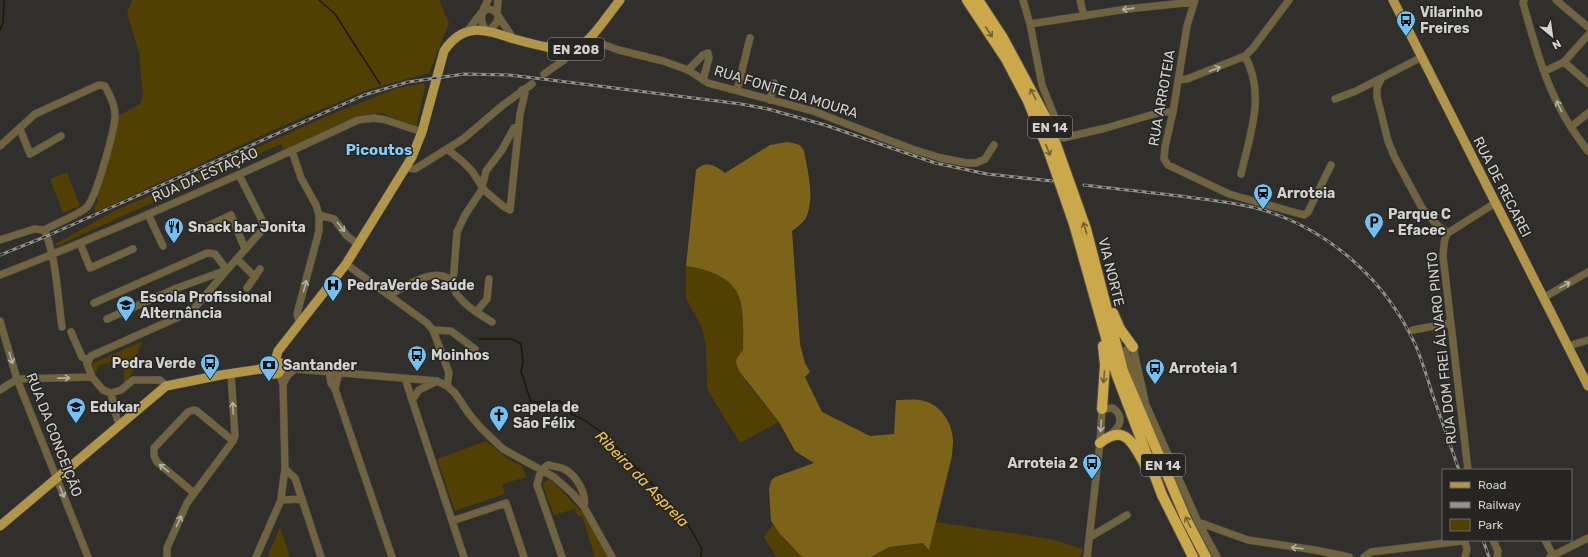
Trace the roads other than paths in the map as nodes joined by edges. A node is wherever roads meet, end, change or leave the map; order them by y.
1 (488, 0) edge
2 (498, 0) edge
3 (620, 0) edge
4 (967, 0) edge
5 (978, 0) edge
6 (1023, 0) edge
7 (1080, 0) edge
8 (1289, 0) edge
9 (1393, 0) edge
10 (1524, 0) edge
11 (1556, 0) edge
12 (1195, 1) edge
13 (482, 12) junction
14 (497, 15) junction
15 (1084, 16) junction
16 (1030, 24) junction
17 (1588, 27) edge
18 (488, 31) junction
19 (466, 32) junction
20 (1588, 35) edge
21 (512, 38) junction
22 (750, 38) dead end
23 (588, 39) junction
24 (568, 51) junction
25 (1245, 56) junction
26 (1422, 57) junction
27 (1564, 62) junction
28 (688, 70) junction
29 (1545, 72) junction
30 (544, 74) dead end
31 (1380, 79) junction
32 (704, 80) junction
33 (1178, 80) junction
34 (774, 83) dead end
35 (1588, 83) edge
36 (532, 84) dead end
37 (1360, 89) junction
38 (522, 90) junction
39 (737, 90) junction
40 (1377, 97) junction
41 (1335, 99) dead end
42 (770, 100) junction
43 (1173, 112) junction
44 (1588, 113) edge
45 (519, 126) junction
46 (1571, 127) junction
47 (20, 129) junction
48 (422, 132) junction
49 (61, 136) dead end
50 (994, 145) dead end
51 (0, 146) edge
52 (447, 149) junction
53 (292, 151) junction
54 (1588, 151) edge
55 (412, 157) junction
56 (429, 159) junction
57 (1331, 165) dead end
58 (406, 168) junction
59 (1241, 174) dead end
60 (239, 175) junction
61 (482, 186) junction
62 (1495, 203) junction
63 (148, 214) junction
64 (319, 215) junction
65 (44, 230) junction
66 (199, 230) dead end
67 (1448, 233) junction
68 (0, 240) edge
69 (80, 243) junction
70 (358, 245) junction
71 (163, 246) dead end
72 (133, 249) dead end
73 (246, 250) junction
74 (52, 254) junction
75 (237, 259) junction
76 (346, 264) junction
77 (1095, 266) junction
78 (260, 269) dead end
79 (227, 270) junction
80 (1588, 272) edge
81 (0, 274) edge
82 (255, 277) junction
83 (489, 279) dead end
84 (451, 281) junction
85 (1090, 284) junction
86 (247, 288) dead end
87 (390, 295) junction
88 (1542, 298) junction
89 (94, 303) dead end
90 (476, 312) junction
91 (107, 319) dead end
92 (0, 321) edge
93 (492, 322) dead end
94 (1450, 323) junction
95 (300, 324) junction
96 (62, 327) dead end
97 (433, 330) junction
98 (1413, 330) dead end
99 (71, 332) dead end
100 (1588, 340) edge
101 (1568, 346) junction
102 (1133, 347) joint
103 (475, 349) dead end
104 (87, 360) junction
105 (275, 361) junction
106 (269, 369) junction
107 (295, 369) junction
108 (280, 371) junction
109 (329, 372) junction
110 (339, 372) junction
111 (231, 374) junction
112 (92, 377) junction
113 (405, 378) junction
114 (17, 379) junction
115 (437, 381) junction
116 (283, 384) junction
117 (166, 386) junction
118 (447, 386) junction
119 (1588, 386) edge
120 (335, 389) junction
121 (0, 390) edge
122 (111, 393) junction
123 (412, 400) junction
124 (1102, 409) junction
125 (120, 424) junction
126 (233, 441) junction
127 (1103, 441) junction
128 (285, 469) junction
129 (1468, 469) edge
130 (541, 470) junction
131 (56, 478) junction
132 (194, 493) junction
133 (1162, 495) junction
134 (302, 499) junction
135 (281, 500) junction
136 (584, 506) junction
137 (1127, 515) dead end
138 (452, 521) junction
139 (1198, 522) junction
140 (0, 526) edge
141 (1090, 536) junction
142 (1588, 538) edge
143 (1493, 541) edge
144 (1545, 541) edge
145 (1552, 556) edge
146 (88, 557) edge
147 (167, 557) edge
148 (256, 557) edge
149 (321, 557) edge
150 (392, 557) edge
151 (464, 557) edge
152 (524, 557) edge
153 (562, 557) edge
154 (612, 557) edge
155 (1087, 557) edge
156 (1193, 557) edge
157 (1206, 557) edge
158 (1217, 557) edge
159 (1350, 557) edge
160 (1364, 557) edge
161 (1465, 557) edge
162 (1497, 557) edge

1 - 13 street
2 - 14 street
3 - 23 main road, EN 208
4 -> 85 highway, VIA NORTE / EN 14
77 -> 5 highway, VIA NORTE / EN 14
6 - 16 street
7 - 15 street
8 - 25 street
9 - 26 main road, RUA DE RECAREI
10 - 29 street
11 - 17 street
12 -> 15 street
12 - 33 street, RUA ARROTEIA
13 - 14 street
13 - 18 street
13 - 19 street
14 - 18 street
14 - 21 street
15 - 16 street
16 - 43 street
18 - 19 main road, EN 208
18 - 21 main road, EN 208
19 - 48 main road, EN 208
20 - 27 street
21 - 24 main road, EN 208
22 - 39 street
23 - 24 main road, EN 208
23 - 28 street, RUA FONTE DA MOURA
24 - 30 street, EN 208
33 -> 25 street
25 - 59 street
26 - 31 street
26 - 62 main road, RUA DE RECAREI
27 - 29 street
27 - 35 street
28 - 32 street, RUA FONTE DA MOURA
28 - 32 street
46 -> 29 street
31 - 37 street
31 - 40 street
32 - 39 street, RUA FONTE DA MOURA
33 - 43 street, RUA ARROTEIA
34 - 42 street
36 - 38 street
37 - 40 street
37 - 41 street
38 - 45 street
38 - 52 street
39 - 42 street, RUA FONTE DA MOURA
40 - 67 street
42 - 50 street, RUA FONTE DA MOURA
43 - 57 street, RUA ARROTEIA
44 - 46 street
45 - 61 street
45 - 61 street
46 - 54 street
47 - 49 street
47 - 51 street
47 - 65 street
48 - 53 street, RUA DA ESTAÇÃO
48 - 55 main road, EN 208
52 - 56 street
52 - 61 street
53 - 60 street, RUA DA ESTAÇÃO
53 - 64 street
55 - 56 street
55 - 58 main road, EN 208
56 - 58 street
58 - 70 main road, EN 208
60 - 63 street, RUA DA ESTAÇÃO
60 - 73 street
61 - 84 street
62 - 67 street, RUA DOM FREI ÁLVARO PINTO
62 - 88 main road, RUA DE RECAREI
63 - 69 street, RUA DA ESTAÇÃO
63 - 71 street
64 -> 70 street
95 -> 64 street
65 - 68 street
65 - 74 street
66 - 73 street
67 - 94 street, RUA DOM FREI ÁLVARO PINTO
69 - 72 street
69 - 74 street, RUA DA ESTAÇÃO
70 - 76 main road, EN 208
73 - 75 street
74 - 81 street, RUA DA ESTAÇÃO
74 - 96 street
75 - 79 street
75 - 82 street
76 - 87 street
76 - 95 main road, EN 208
77 - 102 highway
157 -> 77 highway, VIA NORTE / EN 14
78 - 82 street
79 - 89 street
79 - 91 street
79 - 104 street
88 -> 80 street
82 - 86 street
83 - 90 street
84 - 87 street
84 - 90 street
85 -> 124 highway
85 - 133 highway, VIA NORTE / EN 14
87 - 97 street
88 - 101 main road, RUA DE RECAREI
90 - 93 street
92 -> 114 street, RUA DA CONCEIÇÃO
94 - 98 street
94 - 129 street, RUA DOM FREI ÁLVARO PINTO
95 - 105 main road, EN 208
97 - 103 street
97 - 118 street
99 - 104 street
100 - 101 street
101 - 119 main road, RUA DE RECAREI
102 - 139 street
104 - 112 street
105 - 106 main road
105 - 108 main road
106 - 108 main road
106 - 111 main road
107 - 108 street
107 - 109 street
107 - 116 street
108 - 116 street
109 - 110 street
109 - 120 street
110 - 113 street
110 - 120 street
111 - 117 main road
126 -> 111 street
114 -> 112 street
112 - 122 street
113 - 115 street
113 - 123 street
114 - 121 street
114 - 131 street, RUA DA CONCEIÇÃO
115 - 118 street
115 - 123 street
116 - 128 street
117 - 122 street
117 - 125 main road
118 - 130 street
120 - 150 street
122 - 125 street
123 - 138 street
124 -> 127 street
124 - 127 street
125 - 131 main road
126 - 132 street
132 -> 126 street
127 - 133 highway
127 - 141 street
128 - 134 street
128 - 135 street
130 - 136 street
130 - 136 street
130 - 153 street
131 - 140 main road
131 -> 146 street, RUA DA CONCEIÇÃO
147 -> 132 street
133 - 156 highway, VIA NORTE / EN 14
134 - 135 street
134 - 149 street
135 - 148 street
136 - 154 street
137 - 141 street
138 - 151 street
138 - 152 street
139 - 158 street
159 -> 139 street
141 - 155 street
142 - 145 street
143 - 162 street
144 - 145 street
160 - 161 street

